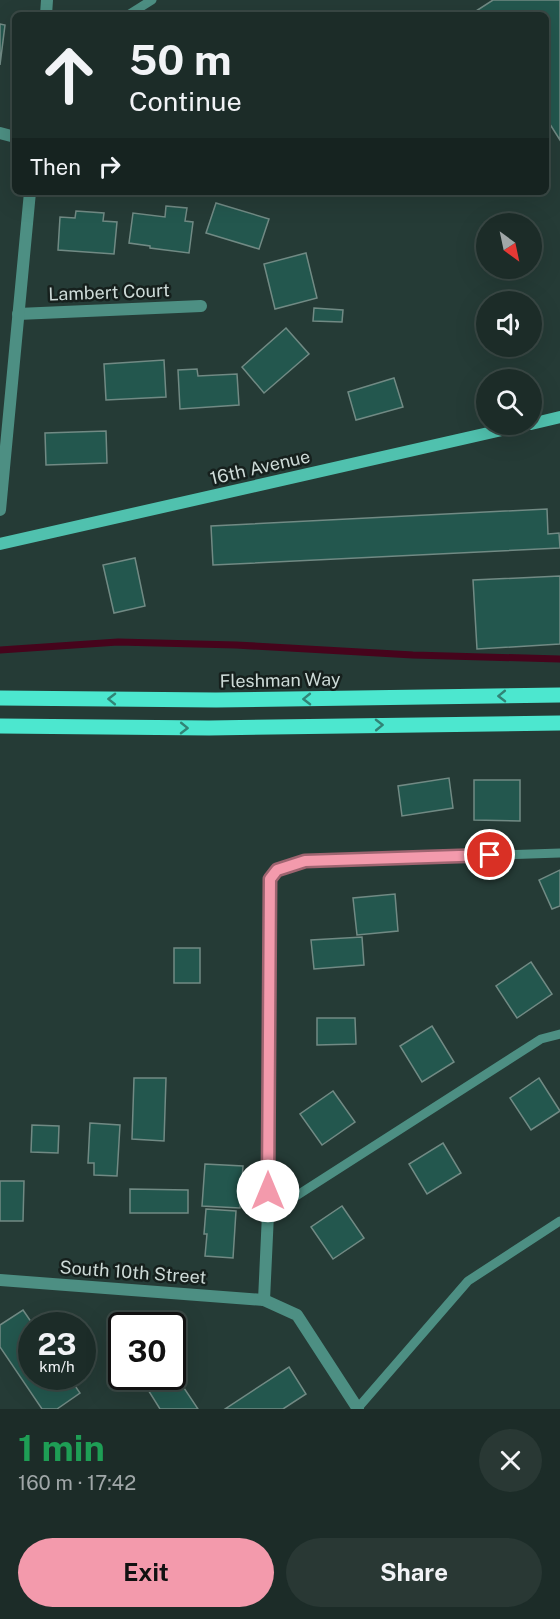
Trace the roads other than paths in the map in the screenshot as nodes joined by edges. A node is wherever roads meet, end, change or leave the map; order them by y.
1 (152, 0) edge
2 (133, 12) edge
3 (30, 195) edge
4 (201, 306) dead end
5 (18, 314) junction
6 (560, 417) edge
7 (542, 421) edge
8 (481, 435) edge
9 (0, 510) edge
10 (0, 544) edge
11 (560, 695) edge
12 (0, 698) edge
13 (560, 723) edge
14 (0, 726) edge
15 (560, 853) edge
16 (269, 1015) joint
17 (560, 1034) edge
18 (268, 1214) junction
19 (560, 1221) edge
20 (0, 1280) edge
21 (264, 1300) junction
22 (358, 1409) edge

1 - 2 lane
3 - 5 street
4 - 5 street, Lambert Court
5 - 9 street
6 - 7 street, 16th Avenue
8 - 10 street, 16th Avenue
11 -> 12 main road, Fleshman Way
14 -> 13 main road
15 - 16 lane
16 - 18 street
17 - 18 lane
18 - 21 street
19 - 22 lane
20 - 21 street, South 10th Street
21 - 22 street

